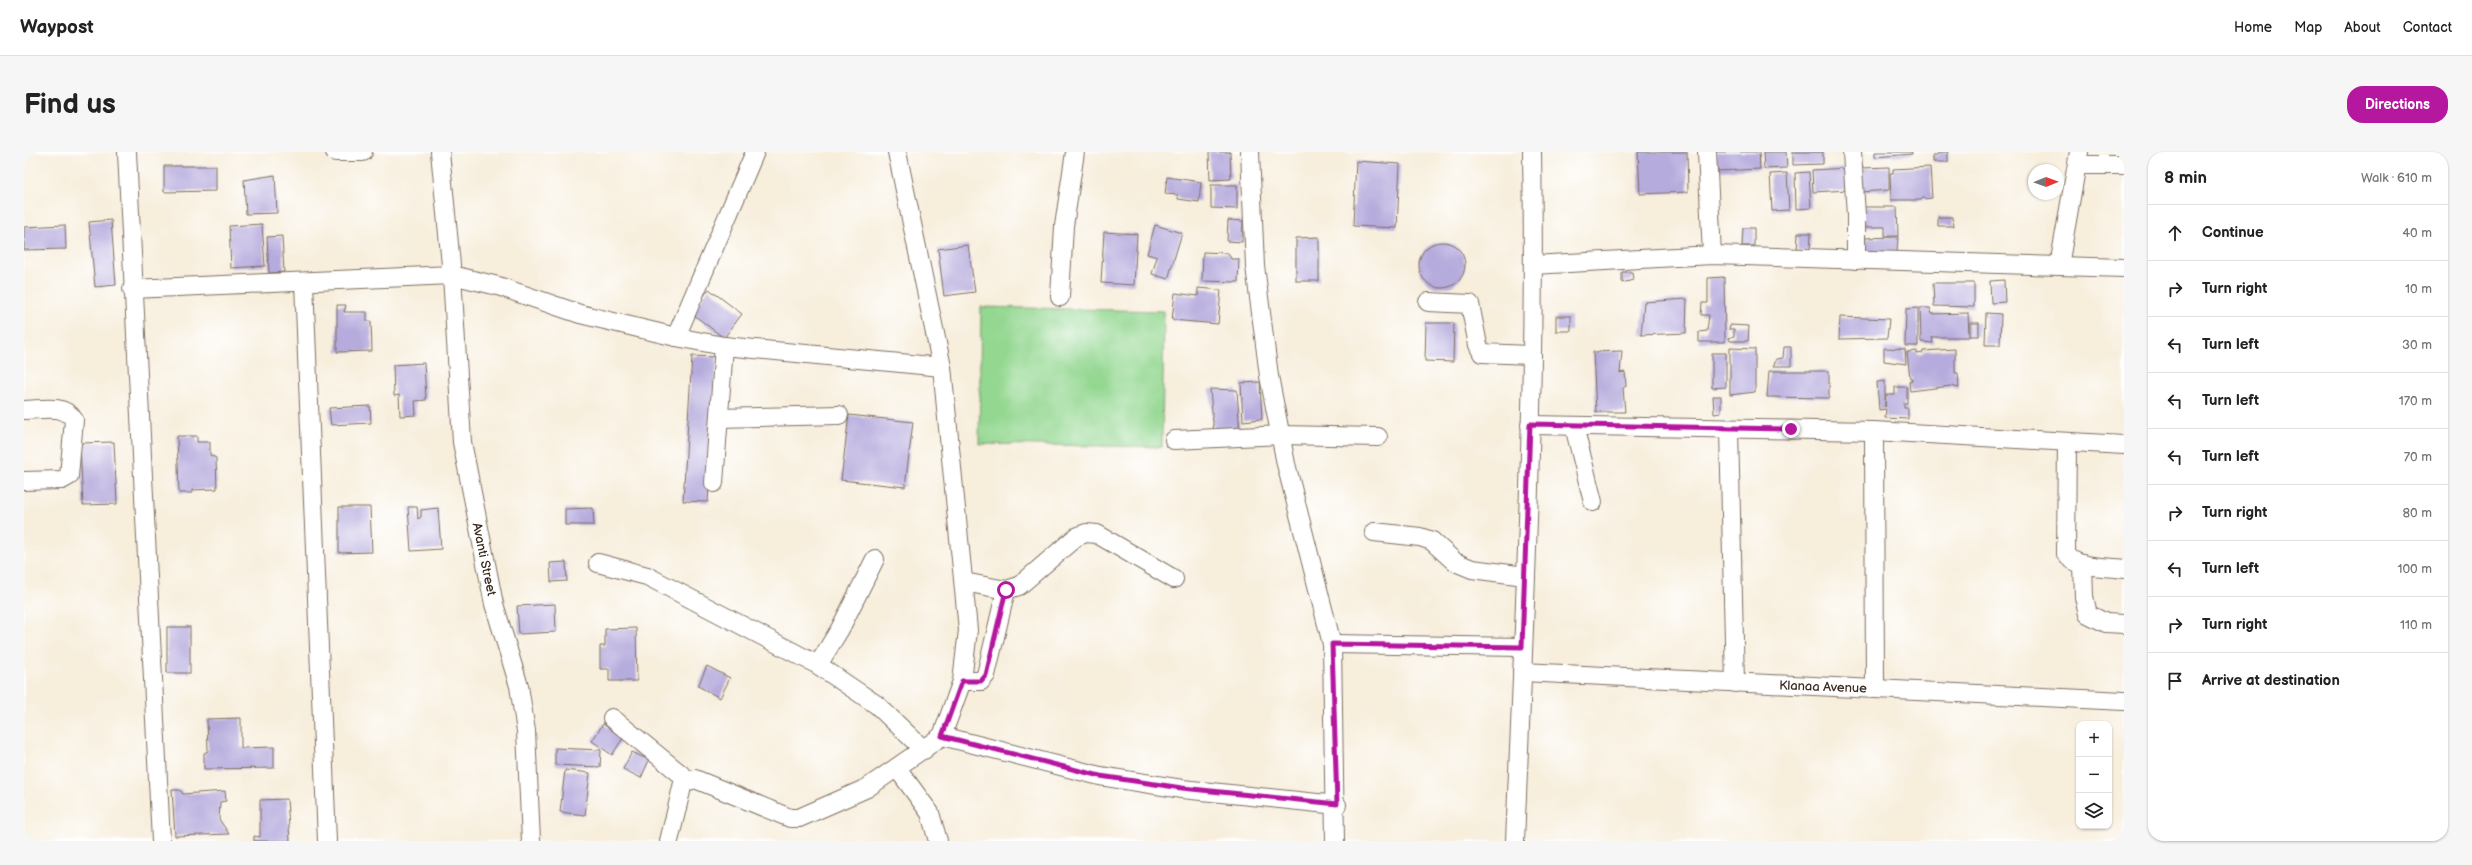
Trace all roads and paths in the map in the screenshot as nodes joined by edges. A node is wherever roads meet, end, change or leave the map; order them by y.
1 (127, 152) edge
2 (335, 152) edge
3 (363, 152) edge
4 (440, 152) edge
5 (755, 152) edge
6 (897, 152) edge
7 (1075, 152) edge
8 (1250, 152) edge
9 (1532, 152) edge
10 (1707, 152) edge
11 (1852, 152) edge
12 (2078, 158) edge
13 (2124, 166) edge
14 (1712, 255) junction
15 (1856, 260) junction
16 (1533, 266) junction
17 (2059, 266) junction
18 (2124, 268) edge
19 (452, 275) junction
20 (304, 283) junction
21 (132, 289) junction
22 (1060, 297) dead end
23 (1428, 302) dead end
24 (676, 337) junction
25 (724, 346) junction
26 (1531, 355) junction
27 (942, 367) junction
28 (24, 410) edge
29 (839, 415) dead end
30 (719, 418) junction
31 (1530, 424) junction
32 (1574, 426) junction
33 (1729, 429) junction
34 (1874, 431) junction
35 (1281, 435) junction
36 (1378, 437) dead end
37 (1174, 440) dead end
38 (2067, 442) junction
39 (2124, 445) edge
40 (24, 481) edge
41 (714, 483) dead end
42 (1592, 502) dead end
43 (1374, 532) dead end
44 (875, 559) dead end
45 (598, 563) dead end
46 (2082, 564) junction
47 (2124, 569) edge
48 (1525, 576) junction
49 (1174, 579) dead end
50 (964, 582) junction
51 (1006, 590) junction
52 (2124, 624) edge
53 (1332, 644) junction
54 (1522, 647) junction
55 (818, 665) junction
56 (1522, 672) junction
57 (962, 681) junction
58 (1736, 683) junction
59 (1875, 688) junction
60 (2124, 701) edge
61 (612, 718) dead end
62 (942, 736) junction
63 (924, 750) junction
64 (897, 768) junction
65 (688, 780) junction
66 (1337, 804) junction
67 (161, 841) edge
68 (327, 841) edge
69 (532, 841) edge
70 (669, 841) edge
71 (938, 841) edge
72 (1336, 841) edge
73 (1515, 841) edge

1 - 21 street
2 - 3 street
4 - 19 street, Avanti Street
5 - 24 street
6 - 27 street
7 - 22 street
8 - 35 street
9 - 16 street
10 - 14 street
11 - 15 street
12 - 13 street
12 - 17 street
14 - 15 street
14 - 16 street
15 - 17 street
16 - 26 street
17 - 18 street
19 - 20 street
19 - 24 street
19 - 69 street, Avanti Street
20 - 21 street
20 - 68 street
21 - 67 street
23 - 26 street
24 - 25 street
25 - 27 street
25 - 30 street
26 - 31 street
27 - 50 street
28 - 40 street
29 - 30 street
30 - 41 street
31 - 32 street
31 - 48 street
32 - 33 street
32 - 42 street
33 - 34 street
33 - 58 street
34 - 38 street
34 - 59 street
35 - 36 street
35 - 37 street
35 - 53 street
38 - 39 street
38 - 46 street
43 - 48 street
44 - 55 street
45 - 55 street
46 - 47 street
46 - 52 street
48 - 54 street
49 - 51 street
50 - 51 street
50 - 57 street
51 - 57 street
53 - 54 street
53 - 66 street
54 - 56 street
55 - 63 street
56 - 58 street, Klanaa Avenue
56 - 73 street
57 - 62 street
58 - 59 street, Klanaa Avenue
59 - 60 street, Klanaa Avenue
61 - 65 street
62 - 63 street
62 - 66 street
63 - 64 street
64 - 65 street
64 - 71 street
65 - 70 street
66 - 72 street

